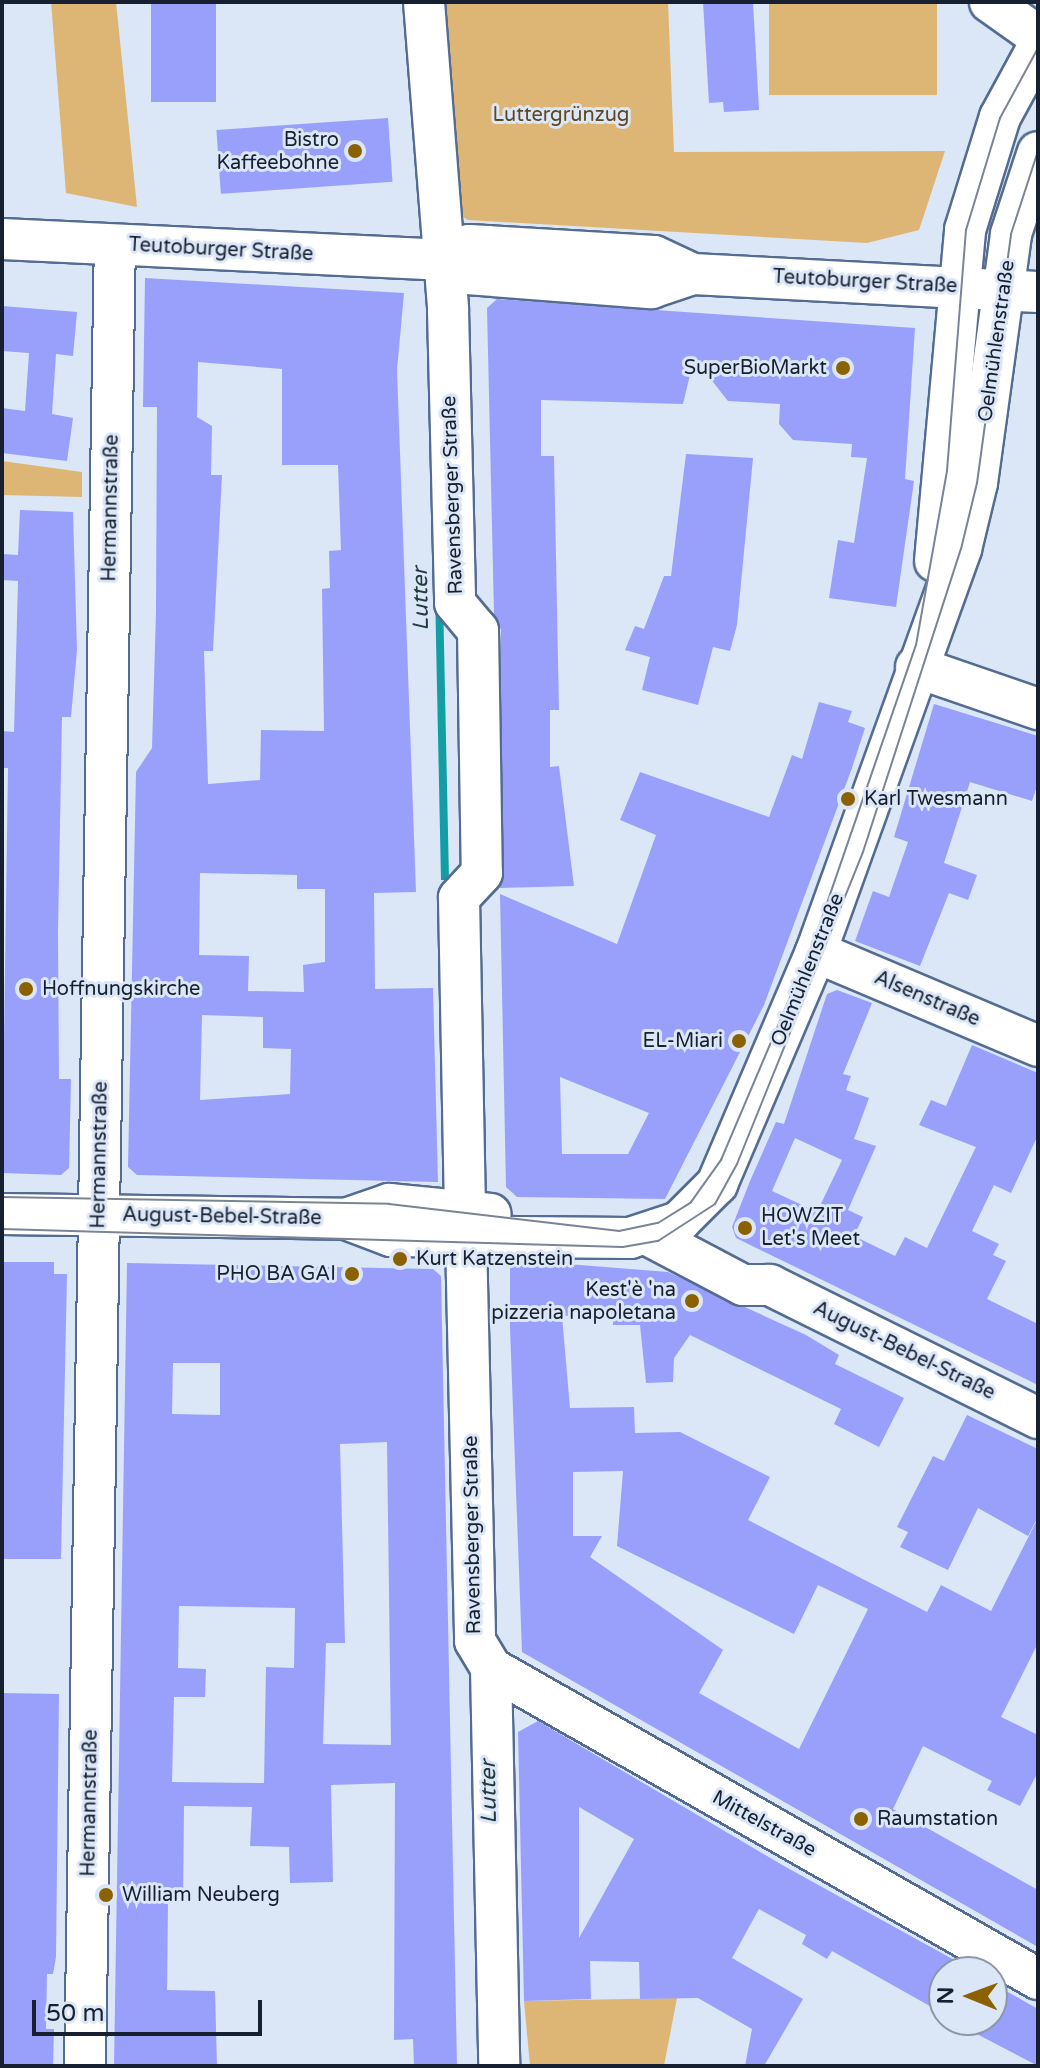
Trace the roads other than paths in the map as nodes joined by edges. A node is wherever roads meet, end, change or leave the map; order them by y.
1 (424, 2) edge
2 (990, 2) edge
3 (1038, 36) edge
4 (1038, 47) edge
5 (1038, 152) edge
6 (2, 239) edge
7 (115, 245) junction
8 (441, 260) junction
9 (957, 287) junction
10 (1020, 291) edge
11 (916, 667) junction
12 (1038, 709) edge
13 (816, 952) junction
14 (1038, 1046) edge
15 (692, 1213) junction
16 (2, 1214) edge
17 (99, 1215) junction
18 (466, 1224) junction
19 (648, 1235) junction
20 (770, 1285) junction
21 (1038, 1418) edge
22 (491, 1668) junction
23 (1038, 1979) edge
24 (85, 2066) edge
25 (499, 2066) edge

1 - 8 street, Ravensberger Straße
2 - 3 street
4 - 9 street, Oelmühlenstraße
5 - 10 street, Oelmühlenstraße
6 - 7 street, Teutoburger Straße
7 - 8 street, Teutoburger Straße
7 - 17 street, Hermannstraße
8 - 9 street, Teutoburger Straße
8 - 18 street, Ravensberger Straße
9 - 10 street, Teutoburger Straße
9 - 11 street, Oelmühlenstraße
10 - 11 street, Oelmühlenstraße
11 - 12 street
11 - 13 street, Oelmühlenstraße
13 - 14 street, Alsenstraße
13 - 15 street, Oelmühlenstraße
15 - 19 street, Oelmühlenstraße
15 - 20 street, August-Bebel-Straße
16 - 17 street, August-Bebel-Straße
17 - 18 street, August-Bebel-Straße
17 - 24 street, Hermannstraße
18 - 19 street, August-Bebel-Straße
18 - 22 street, Ravensberger Straße
19 - 20 street, August-Bebel-Straße
20 - 21 street, August-Bebel-Straße
22 - 23 street, Mittelstraße
22 - 25 street, Ravensberger Straße

